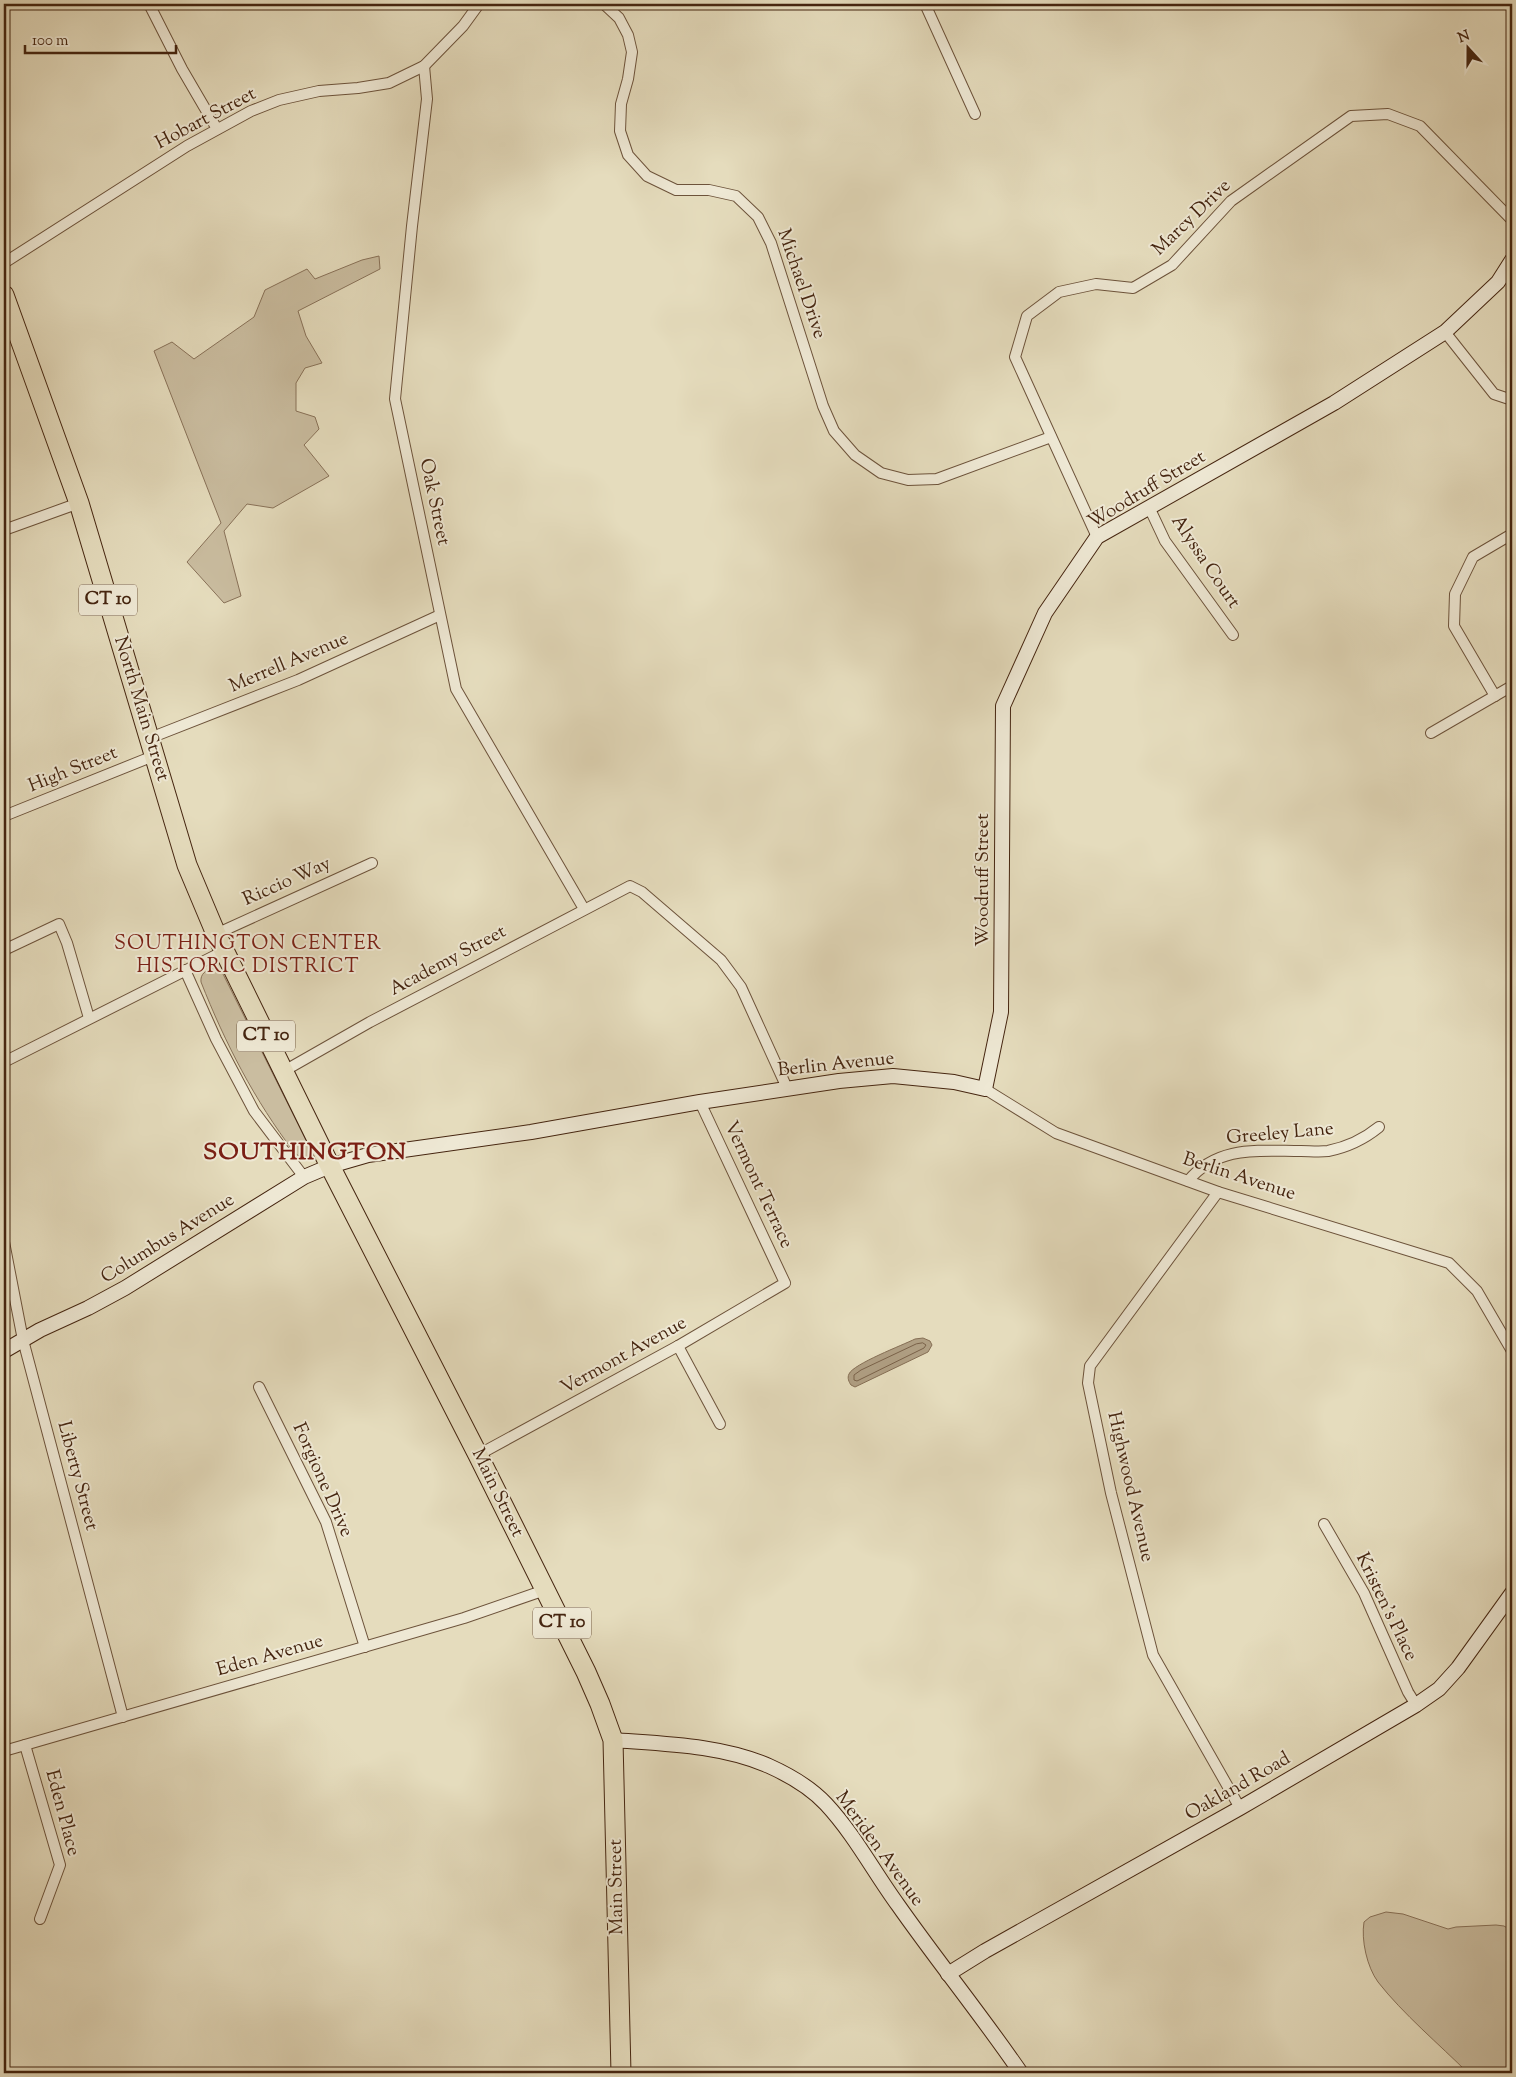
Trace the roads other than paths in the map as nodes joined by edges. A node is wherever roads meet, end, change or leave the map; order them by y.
1 (149, 4) edge
2 (479, 4) edge
3 (604, 4) edge
4 (926, 4) edge
5 (424, 66) junction
6 (975, 114) dead end
7 (217, 129) junction
8 (1512, 220) edge
9 (1512, 260) edge
10 (4, 263) edge
11 (4, 296) edge
12 (1446, 332) junction
13 (1512, 400) edge
14 (1051, 437) junction
15 (78, 503) junction
16 (1149, 507) junction
17 (4, 530) edge
18 (1512, 534) edge
19 (1097, 537) junction
20 (440, 615) junction
21 (1233, 635) dead end
22 (1512, 686) edge
23 (1495, 696) junction
24 (1430, 733) dead end
25 (153, 747) junction
26 (4, 816) edge
27 (372, 863) dead end
28 (584, 910) junction
29 (216, 934) junction
30 (4, 950) edge
31 (224, 951) junction
32 (185, 970) junction
33 (90, 1018) junction
34 (4, 1062) edge
35 (284, 1071) junction
36 (787, 1088) junction
37 (985, 1090) junction
38 (700, 1102) junction
39 (1379, 1127) dead end
40 (330, 1166) junction
41 (304, 1177) junction
42 (1188, 1181) junction
43 (1218, 1192) junction
44 (4, 1242) edge
45 (785, 1283) joint
46 (23, 1340) junction
47 (678, 1346) junction
48 (1512, 1350) edge
49 (4, 1351) edge
50 (259, 1387) dead end
51 (720, 1424) dead end
52 (478, 1456) junction
53 (1324, 1524) dead end
54 (545, 1590) junction
55 (1512, 1593) edge
56 (365, 1647) junction
57 (1416, 1705) junction
58 (123, 1717) junction
59 (613, 1740) junction
60 (25, 1745) junction
61 (4, 1751) edge
62 (1240, 1808) junction
63 (40, 1918) dead end
64 (948, 1974) junction
65 (621, 2073) edge
66 (1021, 2073) edge

1 - 7 street
2 - 5 street, Hobart Street
3 - 14 street, Michael Drive
4 - 6 street
5 - 7 street, Hobart Street
5 - 20 street, Oak Street
7 - 10 street, Hobart Street
8 - 14 street, Marcy Drive
9 - 12 street, Woodruff Street
11 - 15 highway, North Main Street / CT 10
12 - 13 street
12 - 16 street, Woodruff Street
14 - 19 street, Marcy Drive
15 - 17 street
15 - 25 highway, North Main Street / CT 10
16 - 19 street, Woodruff Street
16 - 21 street, Alyssa Court
18 - 23 street
19 - 37 street, Woodruff Street
20 - 25 street, Merrell Avenue
20 - 28 street, Oak Street
22 - 23 street
23 - 24 street
25 - 26 street, High Street
25 - 29 highway, North Main Street / CT 10
27 - 29 street, Riccio Way
28 - 35 street, Academy Street
28 - 36 street, Academy Street
29 - 31 highway, North Main Street / CT 10
30 - 33 street
31 - 32 street
31 - 35 highway, Main Street / CT 10
32 - 33 street
32 - 41 street
33 - 34 street
35 - 40 highway, Main Street / CT 10
36 - 37 street, Berlin Avenue
36 - 38 street, Berlin Avenue
37 - 42 street, Berlin Avenue
38 - 40 street, Berlin Avenue
38 - 45 street, Vermont Terrace
39 - 42 street, Greeley Lane
40 - 41 street, Columbus Avenue
40 - 52 highway, Main Street / CT 10
41 - 46 street, Columbus Avenue
42 - 43 street, Berlin Avenue
43 - 48 street, Berlin Avenue
43 - 62 street, Highwood Avenue
44 - 46 street, Liberty Street
45 - 47 street, Vermont Avenue
46 - 49 street, Columbus Avenue
46 - 58 street, Liberty Street
47 - 51 street
47 - 52 street, Vermont Avenue
50 - 56 street, Forgione Drive
52 - 54 highway, Main Street / CT 10
53 - 57 street, Kristen's Place
54 - 56 street, Eden Avenue
54 - 59 highway, Main Street / CT 10
55 - 57 street, Oakland Road
56 - 58 street, Eden Avenue
57 - 62 street, Oakland Road
58 - 60 street, Eden Avenue
59 - 64 street, Meriden Avenue
59 - 65 highway, Main Street / CT 10
60 - 61 street, Eden Avenue
60 - 63 street, Eden Place
62 - 64 street, Oakland Road
64 - 66 street, Meriden Avenue

